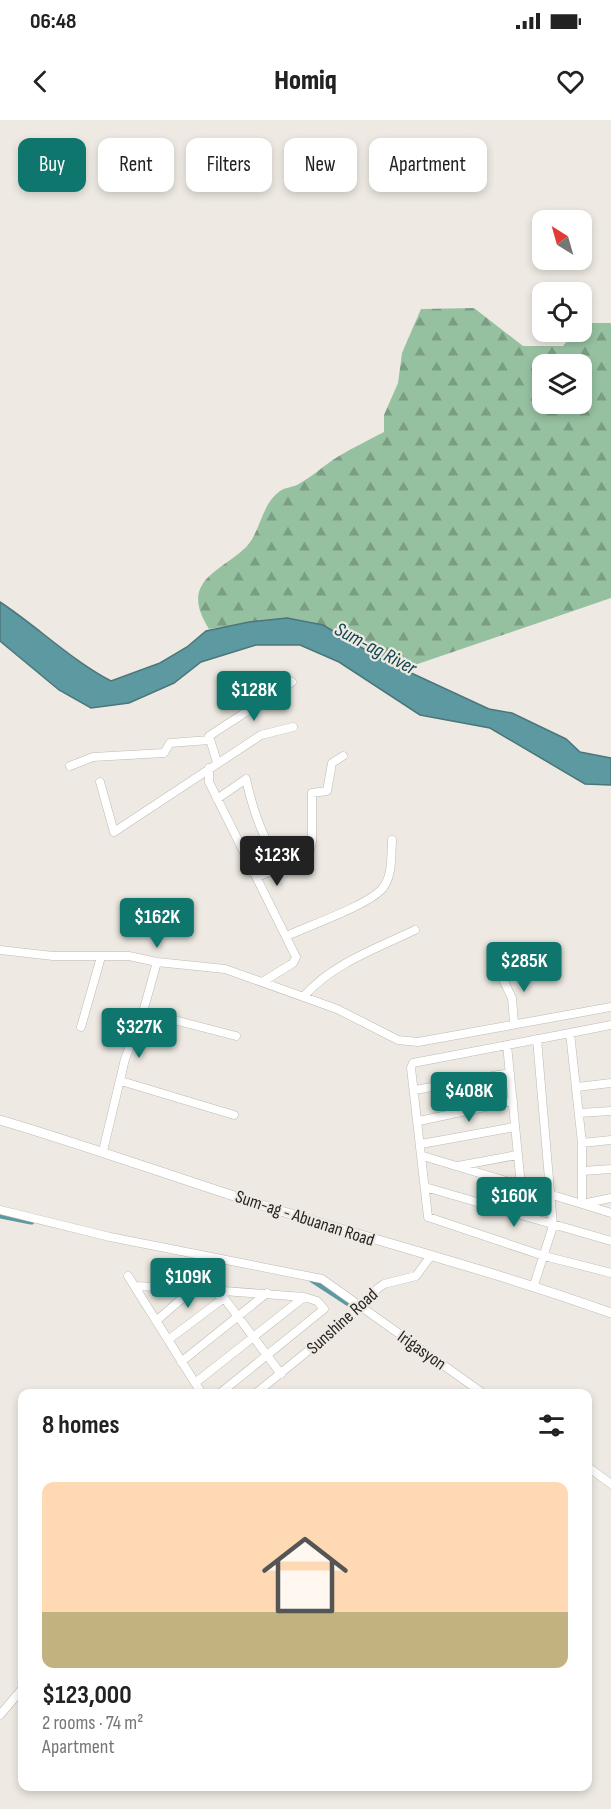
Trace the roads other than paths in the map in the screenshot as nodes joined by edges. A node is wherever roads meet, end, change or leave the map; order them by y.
1 (292, 682) dead end
2 (293, 727) dead end
3 (209, 740) junction
4 (343, 756) dead end
5 (217, 762) junction
6 (70, 766) dead end
7 (209, 768) junction
8 (100, 782) dead end
9 (217, 799) junction
10 (393, 840) dead end
11 (285, 865) junction
12 (258, 877) junction
13 (415, 930) dead end
14 (287, 936) junction
15 (0, 950) edge
16 (101, 957) junction
17 (158, 962) junction
18 (499, 971) dead end
19 (264, 981) junction
20 (304, 996) junction
21 (611, 1007) edge
22 (143, 1012) junction
23 (514, 1023) junction
24 (611, 1025) edge
25 (81, 1027) dead end
26 (570, 1034) junction
27 (236, 1036) dead end
28 (537, 1039) junction
29 (507, 1045) junction
30 (510, 1073) junction
31 (121, 1081) junction
32 (611, 1083) edge
33 (577, 1087) junction
34 (415, 1090) junction
35 (513, 1101) junction
36 (611, 1111) edge
37 (579, 1113) junction
38 (234, 1115) dead end
39 (0, 1120) edge
40 (419, 1121) junction
41 (515, 1127) junction
42 (611, 1140) edge
43 (582, 1143) junction
44 (421, 1144) junction
45 (103, 1151) junction
46 (517, 1155) junction
47 (423, 1156) junction
48 (456, 1167) junction
49 (611, 1169) edge
50 (583, 1171) junction
51 (521, 1186) junction
52 (425, 1187) junction
53 (552, 1196) junction
54 (611, 1198) edge
55 (582, 1204) junction
56 (0, 1210) edge
57 (611, 1213) edge
58 (553, 1226) junction
59 (611, 1241) edge
60 (544, 1256) junction
61 (430, 1257) junction
62 (611, 1273) edge
63 (128, 1276) dead end
64 (534, 1285) junction
65 (136, 1286) junction
66 (194, 1289) junction
67 (210, 1290) junction
68 (267, 1293) junction
69 (304, 1297) junction
70 (224, 1298) junction
71 (360, 1307) junction
72 (611, 1313) edge
73 (238, 1317) junction
74 (156, 1321) junction
75 (253, 1336) junction
76 (168, 1340) junction
77 (267, 1355) junction
78 (181, 1362) junction
79 (281, 1374) junction
80 (195, 1383) junction
81 (199, 1389) edge
82 (225, 1389) edge
83 (262, 1389) edge
84 (477, 1389) edge
85 (592, 1470) edge
86 (611, 1484) edge
87 (18, 1694) edge
88 (0, 1715) edge

1 - 3 street
2 - 5 street
3 - 5 street
3 - 6 street
4 - 11 street
5 - 7 street
7 - 8 street
7 - 9 street
9 - 11 street
9 - 12 street
10 - 14 street
11 - 12 street
12 - 14 street
13 - 20 street
14 - 19 street
15 - 16 street
16 - 17 street
16 - 25 street
17 - 19 street
17 - 22 street
18 - 23 street
19 - 20 street
20 - 23 street
21 - 23 street
22 - 27 street
22 - 31 street
24 - 26 street
26 - 28 street
26 - 33 street
28 - 29 street
28 - 53 street
29 - 30 street
29 - 34 street
30 - 34 street
30 - 35 street
31 - 38 street
31 - 45 street
32 - 33 street
33 - 37 street
34 - 40 street
35 - 40 street
35 - 41 street
36 - 37 street
37 - 43 street
39 - 45 main road, Sum-ag - Abuanan Road
40 - 44 street
41 - 44 street
41 - 46 street
42 - 43 street
43 - 50 street
44 - 47 street
45 - 61 main road, Sum-ag - Abuanan Road
46 - 48 street
46 - 51 street
47 - 48 street
47 - 52 street
48 - 51 street
49 - 50 street
50 - 55 street
51 - 53 street
52 - 58 street
52 - 60 street
53 - 55 street
53 - 58 street
54 - 55 street
55 - 57 street
56 - 71 street, Irigasyon
58 - 59 street
58 - 60 street
60 - 62 street
60 - 64 street
61 - 64 main road, Sum-ag - Abuanan Road
61 - 71 street, Sunshine Road
63 - 65 street
64 - 72 main road, Sum-ag - Abuanan Road
65 - 66 street
65 - 74 street
66 - 67 street
66 - 74 street
67 - 68 street
67 - 70 street
68 - 69 street
68 - 73 street
69 - 75 street
69 - 77 street
70 - 73 street
70 - 76 street
71 - 79 street, Sunshine Road
71 - 84 street, Irigasyon
73 - 75 street
73 - 78 street
74 - 76 street
75 - 77 street
75 - 80 street
76 - 78 street
77 - 79 street
77 - 82 street
78 - 80 street
79 - 83 street, Sunshine Road
80 - 81 street
85 - 86 street
87 - 88 street

